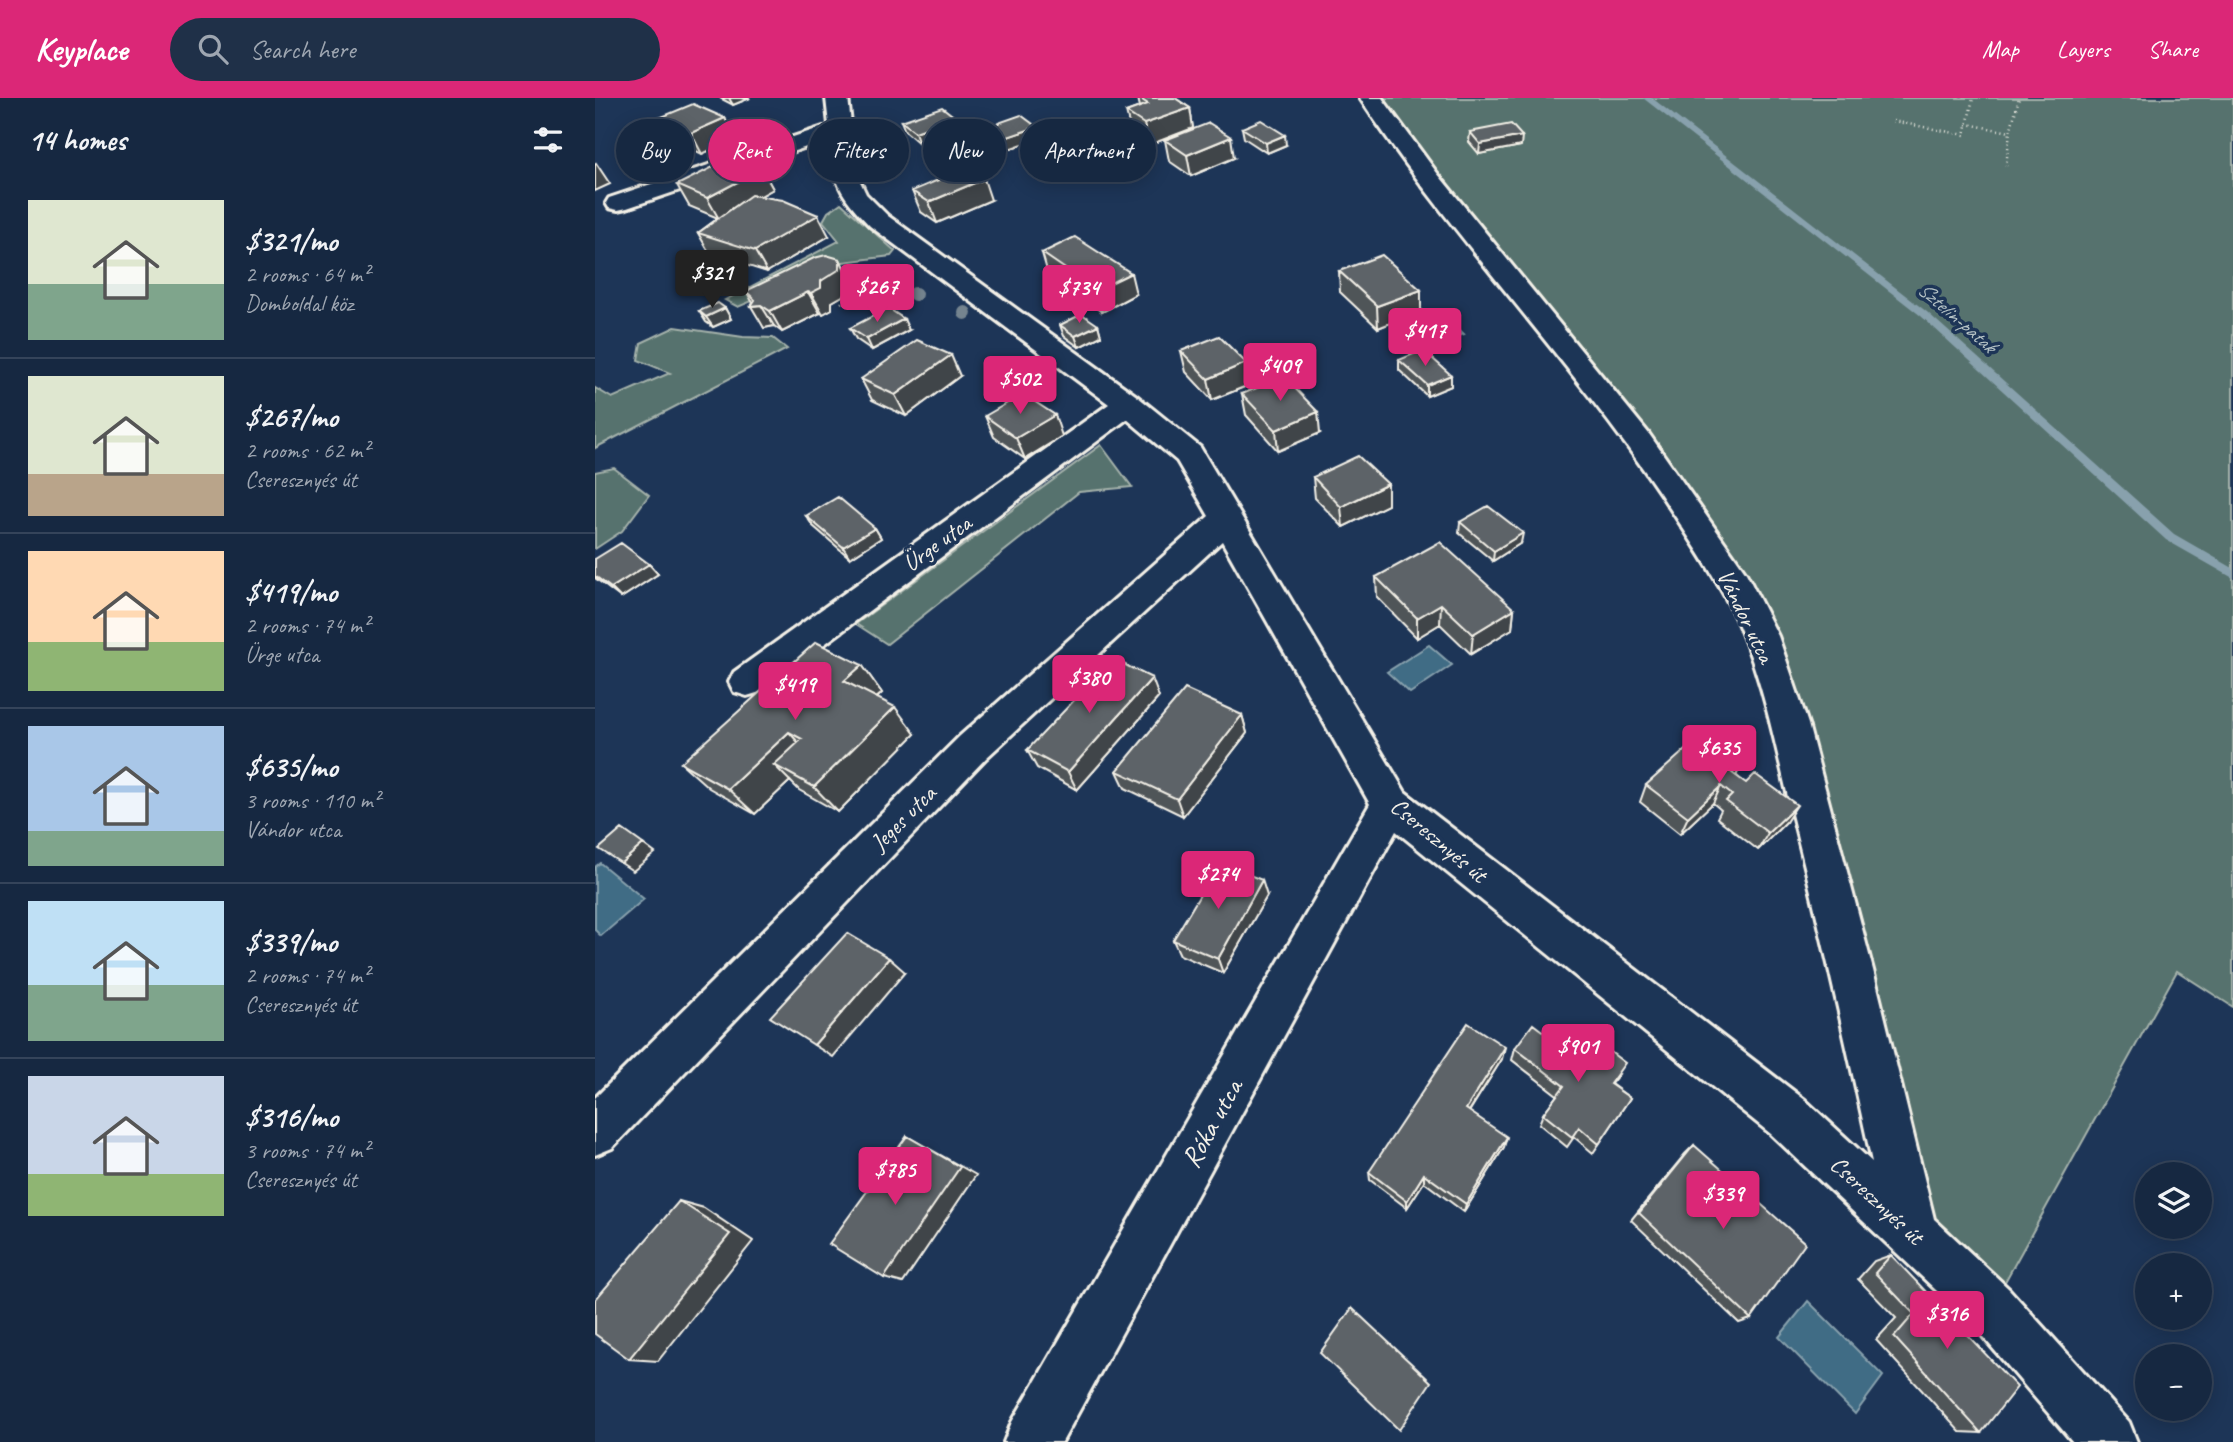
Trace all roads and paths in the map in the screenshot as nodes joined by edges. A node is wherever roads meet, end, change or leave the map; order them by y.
1 (1371, 98) edge
2 (1973, 98) edge
3 (2019, 98) edge
4 (837, 114) edge
5 (1893, 121) dead end
6 (1967, 124) junction
7 (2010, 132) junction
8 (2006, 166) dead end
9 (618, 203) dead end
10 (922, 252) junction
11 (841, 303) dead end
12 (1128, 404) junction
13 (1225, 520) junction
14 (747, 682) dead end
15 (1391, 804) junction
16 (595, 1131) edge
17 (1912, 1233) junction
18 (1032, 1442) edge
19 (2109, 1442) edge

1 - 17 street, Vándor utca
2 - 6 path
3 - 7 path
4 - 9 street
4 - 10 street, Cseresznyés út
5 - 6 path
6 - 7 path
7 - 8 path
10 - 11 path
10 - 12 street, Cseresznyés út
12 - 13 street, Cseresznyés út
12 - 14 street, Ürge utca
13 - 15 street, Cseresznyés út
13 - 16 street, Jeges utca
15 - 17 street, Cseresznyés út
15 - 18 street, Róka utca
17 - 19 street, Cseresznyés út

